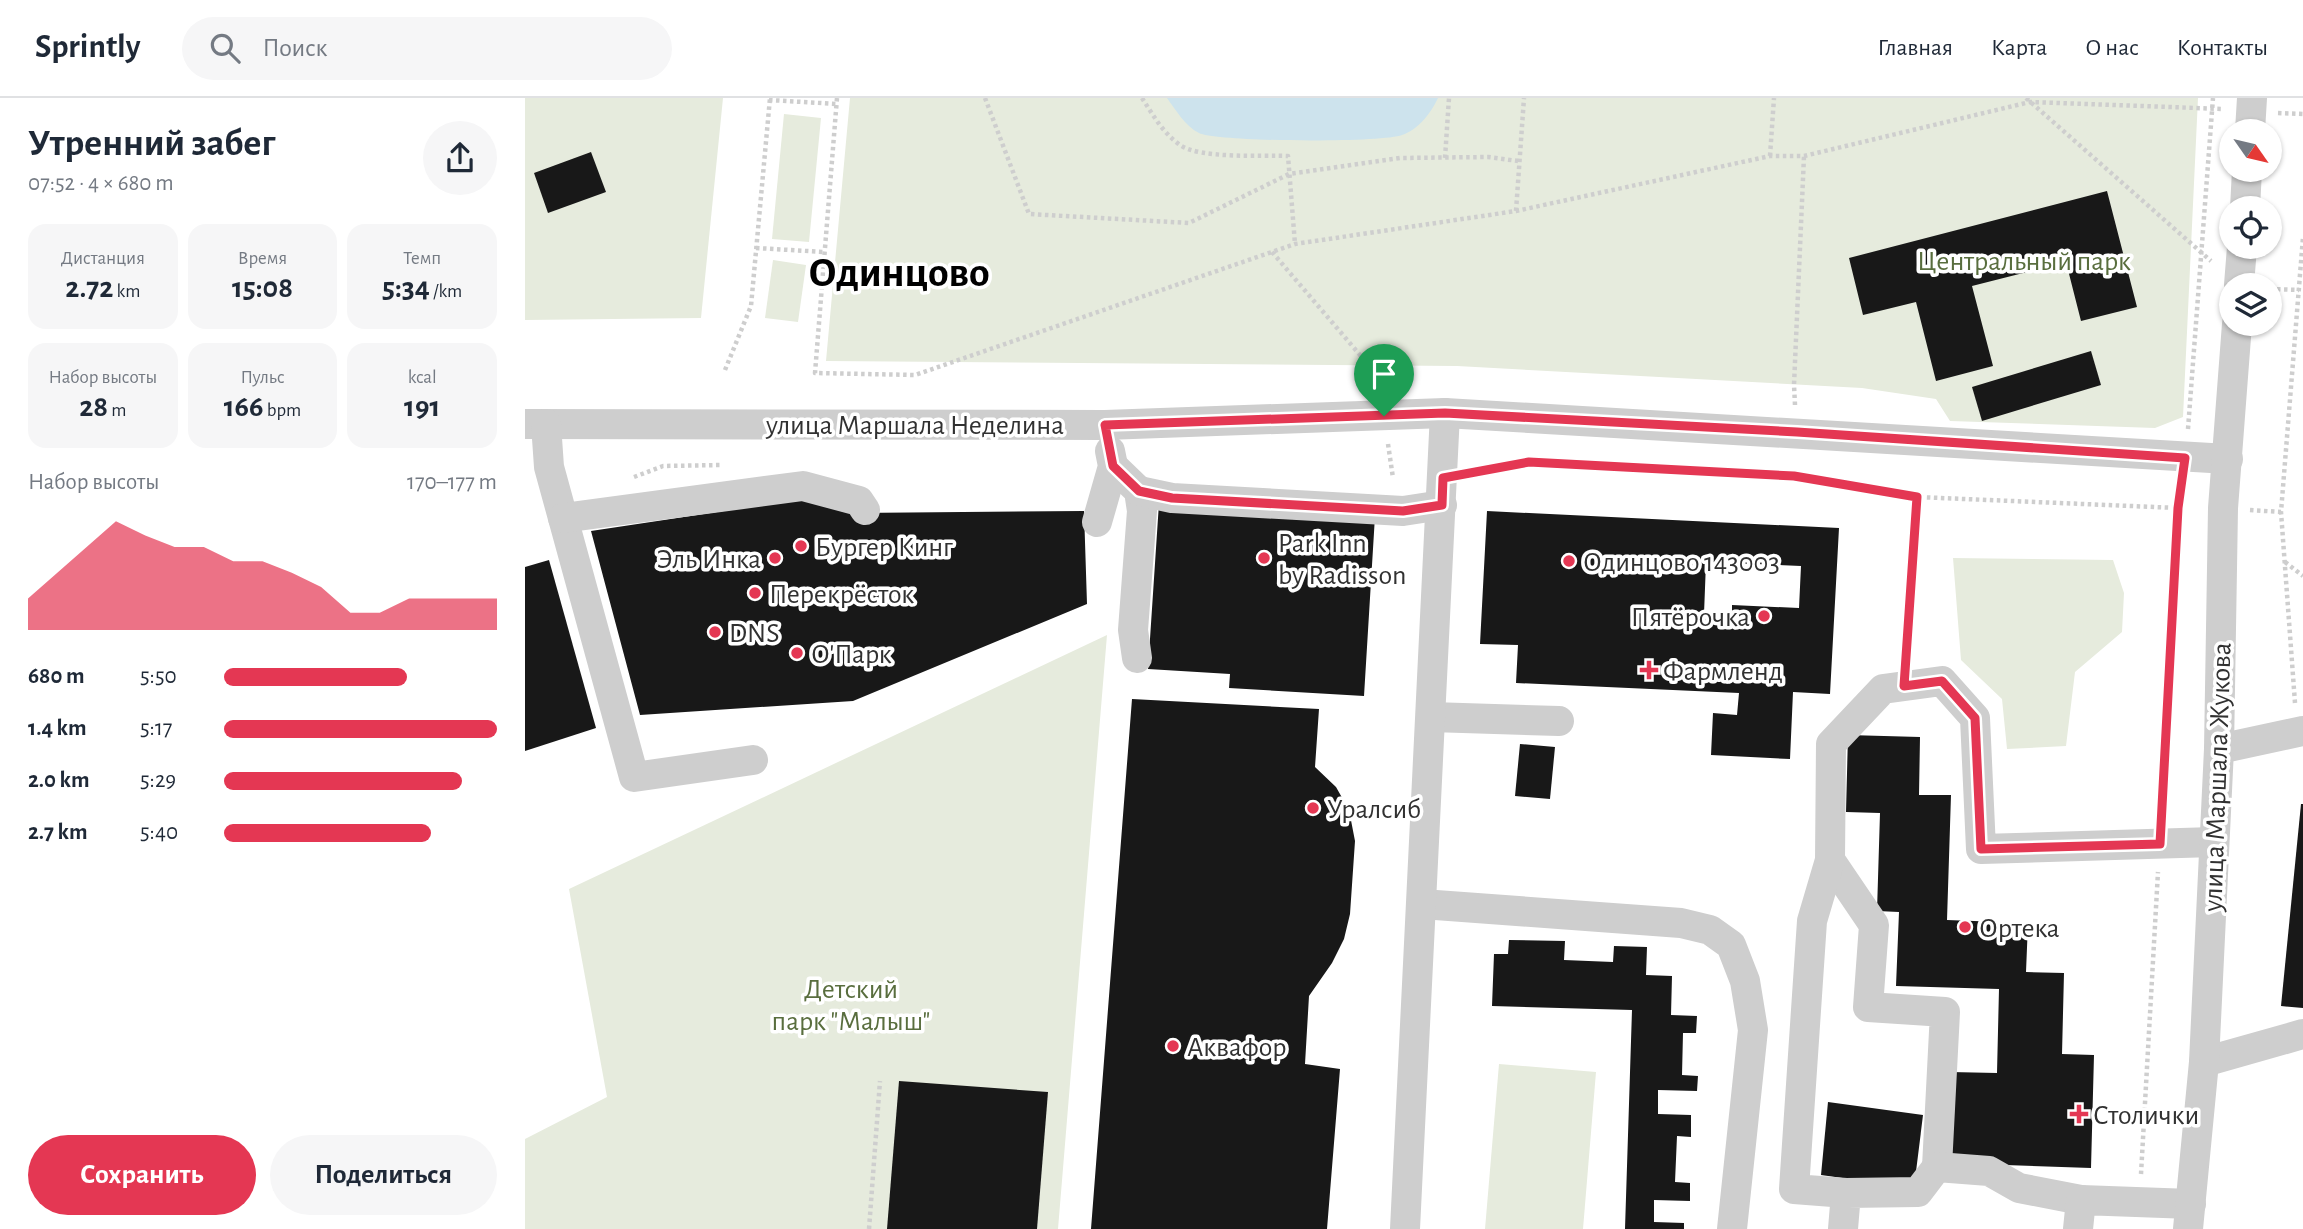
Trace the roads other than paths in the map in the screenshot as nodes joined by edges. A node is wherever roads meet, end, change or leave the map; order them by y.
1 (2236, 336) edge
2 (1445, 413) junction
3 (535, 424) edge
4 (1105, 425) junction
5 (2228, 459) junction
6 (1113, 466) junction
7 (1139, 491) junction
8 (1443, 492) junction
9 (865, 510) dead end
10 (563, 518) junction
11 (1097, 522) dead end
12 (1137, 658) dead end
13 (1431, 717) junction
14 (1559, 721) dead end
15 (2300, 731) edge
16 (2219, 749) junction
17 (753, 760) dead end
18 (2214, 842) junction
19 (1830, 860) junction
20 (1422, 904) junction
21 (2303, 1034) edge
22 (2204, 1062) junction
23 (1937, 1167) junction
24 (1846, 1193) junction
25 (2079, 1215) edge
26 (2189, 1222) edge
27 (1405, 1229) edge
28 (1733, 1229) edge
29 (1843, 1229) edge

1 - 5 street, улица Маршала Жукова
2 - 4 street, улица Маршала Неделина
2 - 5 street, улица Маршала Неделина
2 - 8 street
3 - 4 street, улица Маршала Неделина
3 - 10 street
4 - 6 street
5 - 16 street, улица Маршала Жукова
6 - 7 street
6 - 11 street
7 - 8 street
7 - 12 street
8 - 13 street
9 - 10 street
10 - 17 street
13 - 14 street
13 - 20 street
15 - 16 street
16 - 18 street, улица Маршала Жукова
18 - 19 street
18 - 22 street, улица Маршала Жукова
19 - 23 street
19 - 24 street
20 - 27 street
20 - 28 street
21 - 22 street
22 - 26 street, улица Маршала Жукова
23 - 24 street
23 - 25 street
24 - 29 street
25 - 26 street

